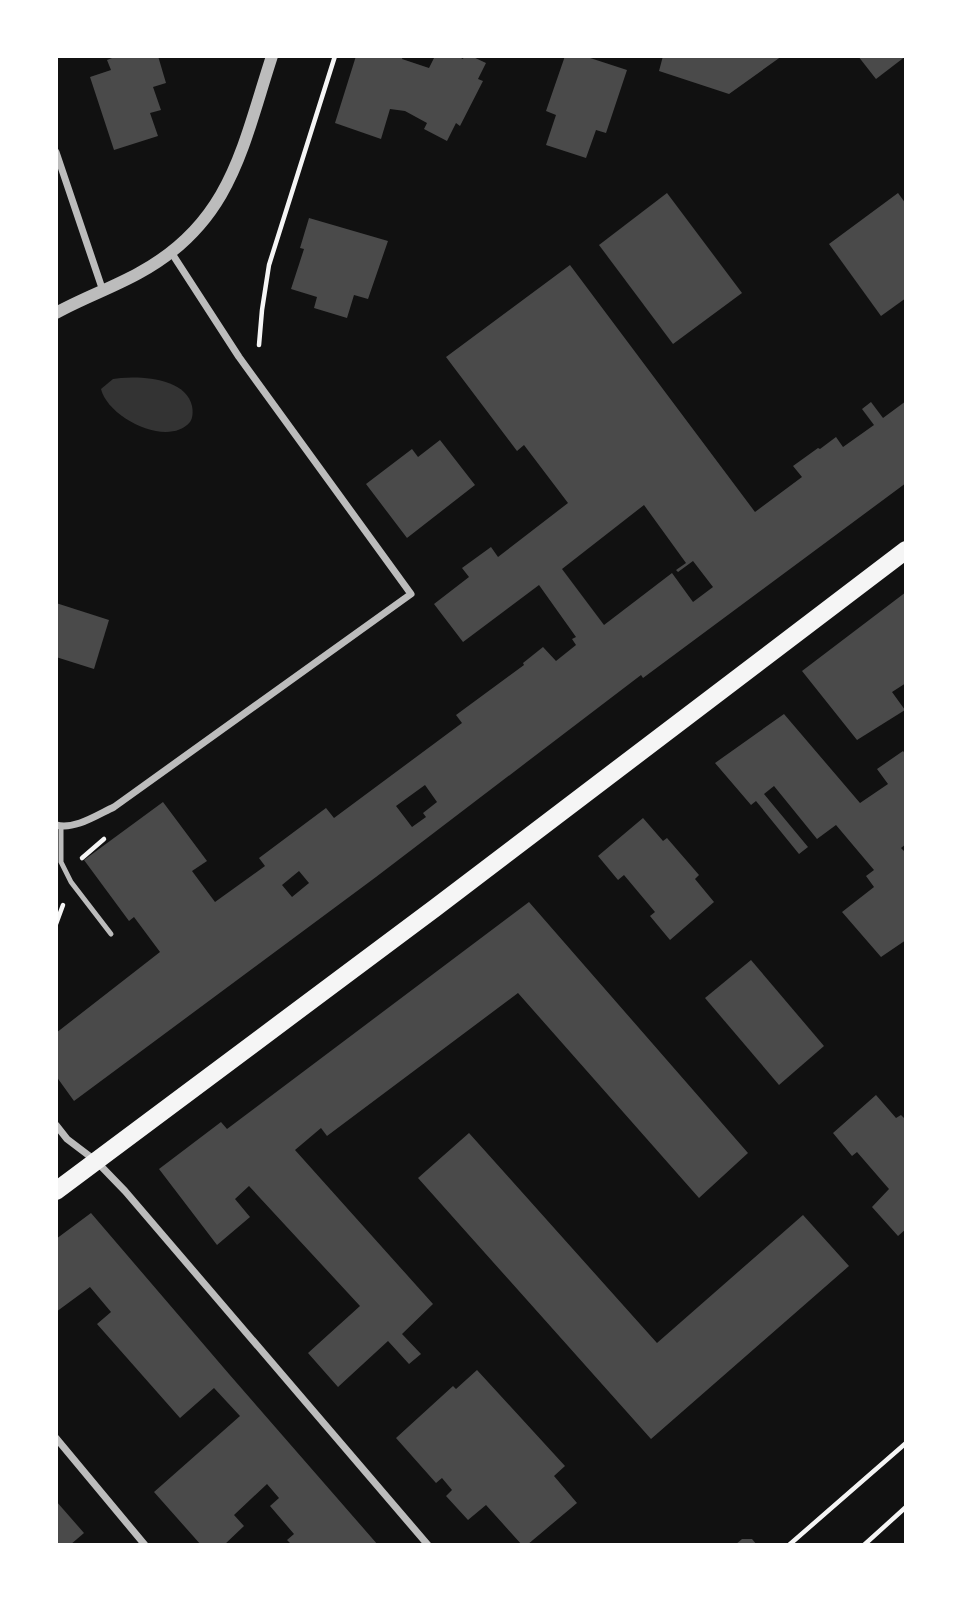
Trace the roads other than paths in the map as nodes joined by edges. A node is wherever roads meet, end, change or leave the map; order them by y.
1 (272, 56) edge
2 (56, 152) edge
3 (171, 252) junction
4 (103, 291) junction
5 (57, 307) edge
6 (906, 550) edge
7 (59, 826) edge
8 (111, 934) dead end
9 (56, 1125) edge
10 (96, 1161) junction
11 (56, 1191) edge
12 (56, 1438) edge
13 (145, 1545) edge
14 (428, 1545) edge

1 - 3 street
2 - 4 street
3 - 4 street
3 - 7 street
4 - 5 street
6 - 10 main road
7 - 8 lane
9 - 10 street
10 - 11 main road
10 - 14 street
12 - 13 street

